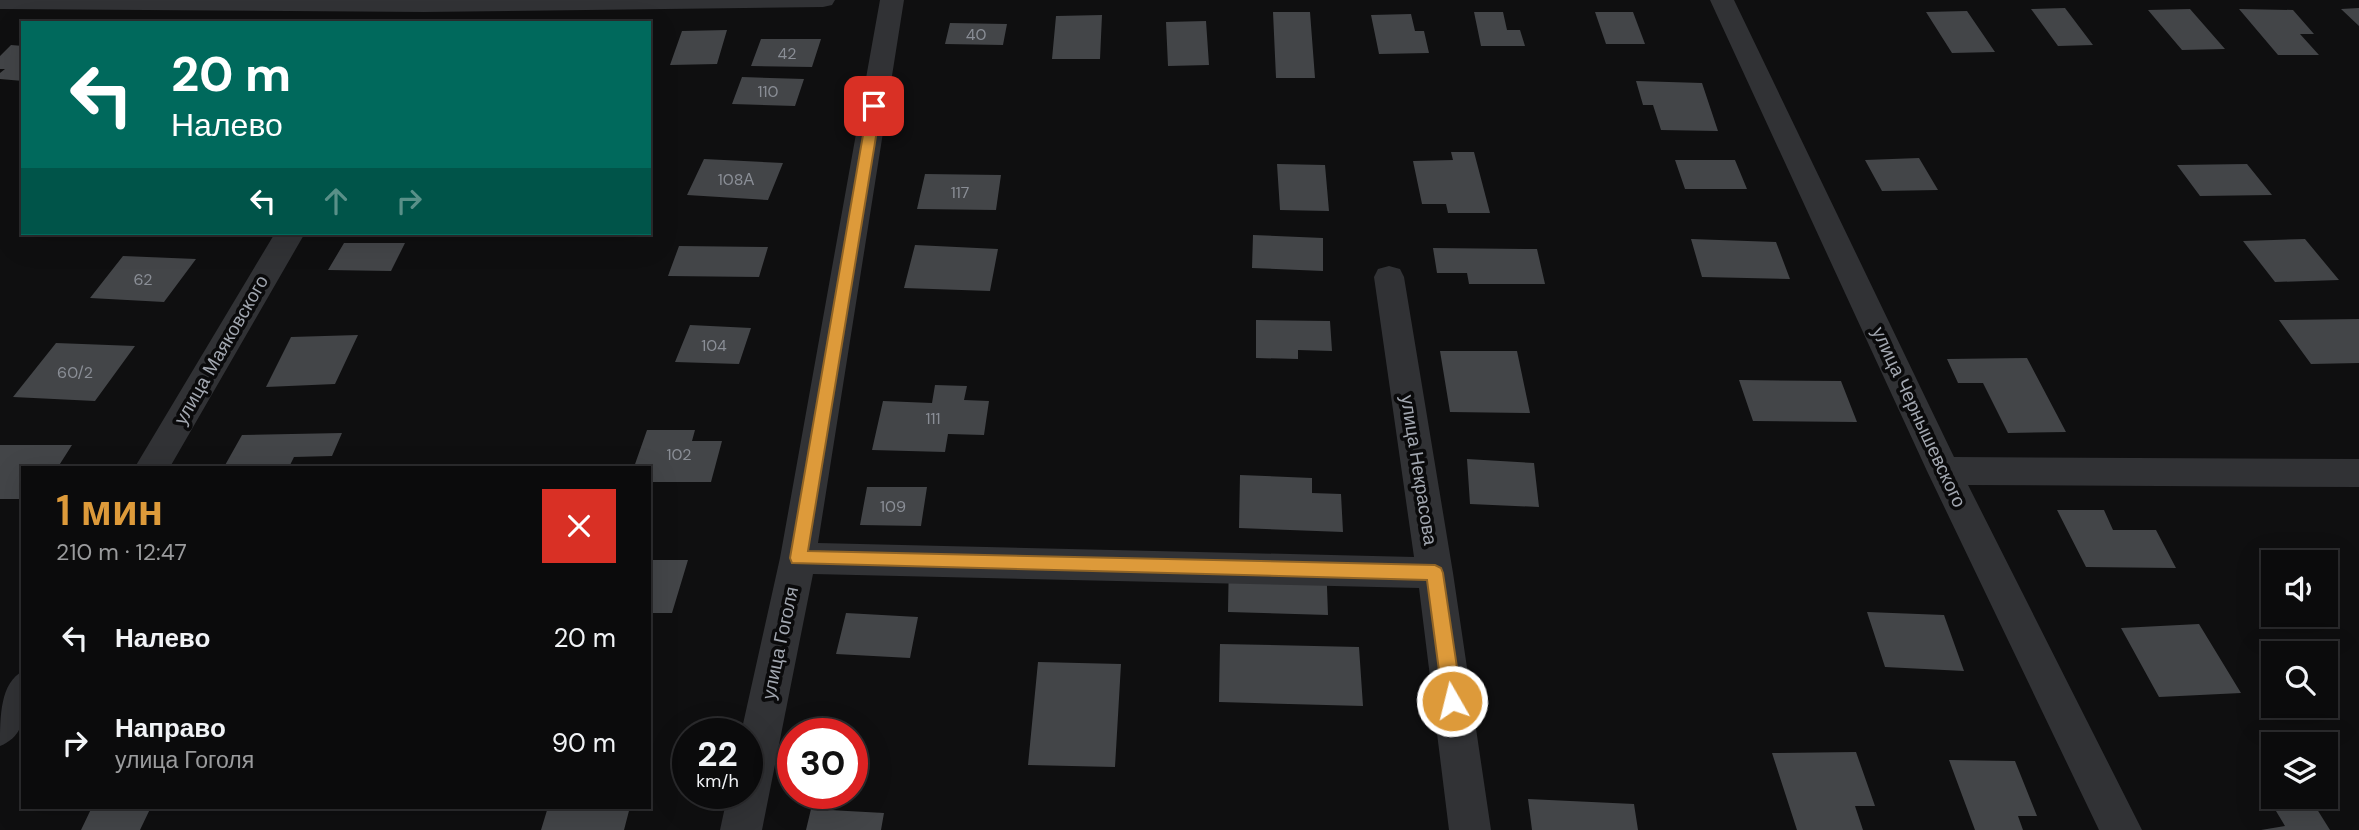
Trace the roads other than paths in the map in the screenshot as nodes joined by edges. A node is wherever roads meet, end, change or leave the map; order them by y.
1 (823, 0) edge
2 (892, 0) edge
3 (1722, 0) edge
4 (0, 2) edge
5 (421, 9) edge
6 (289, 235) edge
7 (1389, 277) dead end
8 (153, 466) edge
9 (1944, 471) junction
10 (2359, 473) edge
11 (798, 558) junction
12 (1435, 573) junction
13 (21, 691) edge
14 (0, 727) edge
15 (741, 830) edge
16 (1470, 830) edge
17 (2122, 830) edge

1 - 5 street
2 - 11 street, улица Гоголя
3 - 9 street, улица Чернышевского
4 - 5 street
6 - 8 street, улица Маяковского
7 - 12 street, улица Некрасова
9 - 10 street
9 - 17 street, улица Чернышевского
11 - 12 street
11 - 15 street, улица Гоголя
12 - 16 street, улица Некрасова
13 - 14 street

